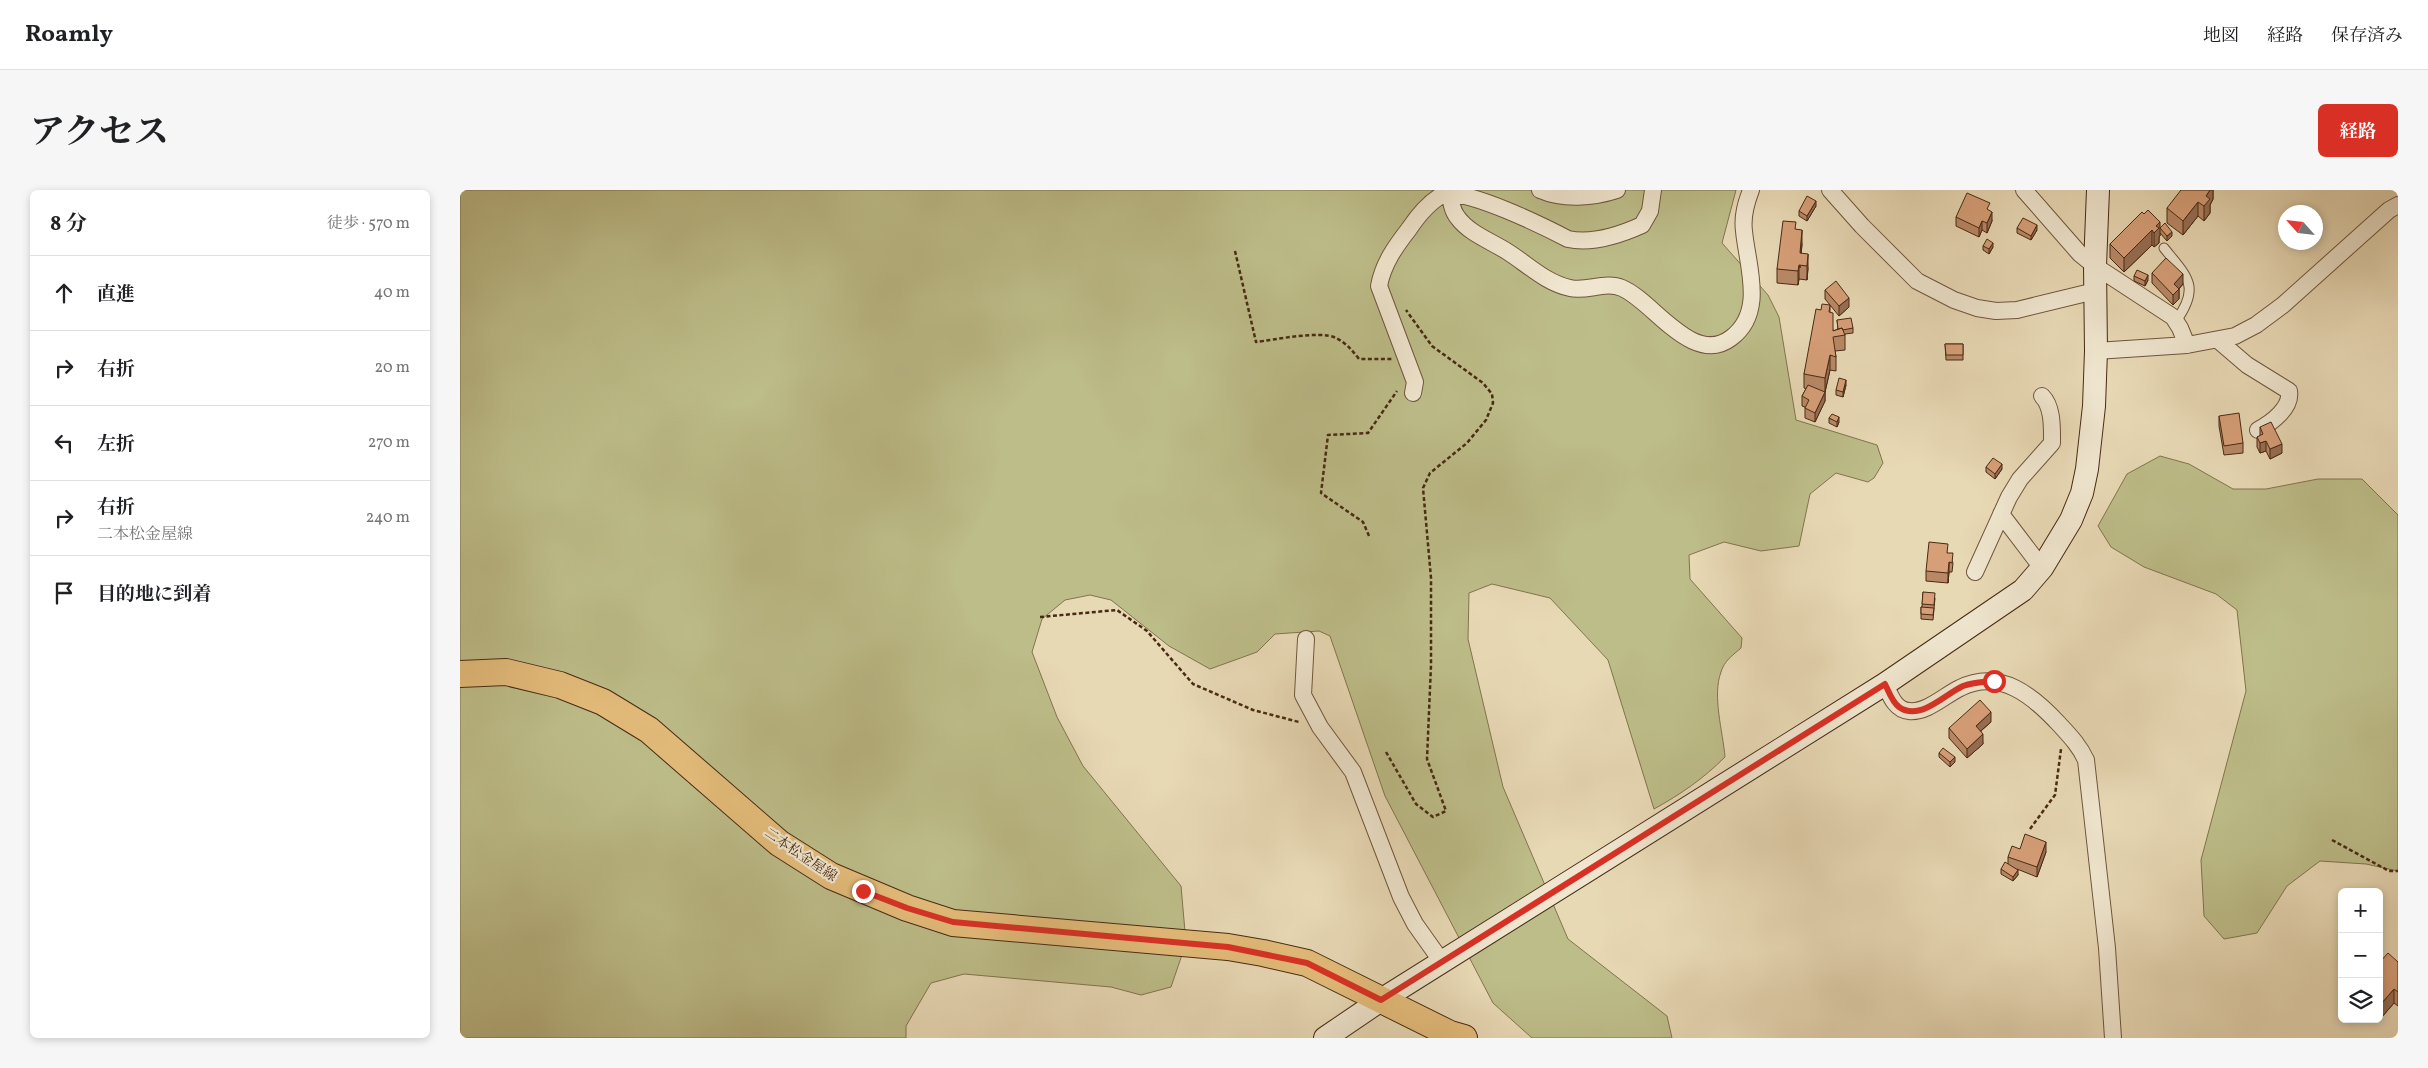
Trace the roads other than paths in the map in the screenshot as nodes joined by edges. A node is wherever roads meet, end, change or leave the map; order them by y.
1 (1540, 190) edge
2 (1617, 190) edge
3 (1653, 190) edge
4 (1751, 190) edge
5 (1830, 190) edge
6 (2024, 190) edge
7 (2098, 190) edge
8 (1450, 193) junction
9 (2398, 205) edge
10 (2164, 248) dead end
11 (2095, 266) junction
12 (2095, 291) junction
13 (2176, 320) junction
14 (2219, 341) junction
15 (2187, 345) junction
16 (2096, 351) junction
17 (1413, 393) road end
18 (2042, 396) dead end
19 (2258, 430) edge
20 (2000, 514) junction
21 (2042, 568) junction
22 (1976, 572) dead end
23 (1306, 639) dead end
24 (460, 674) edge
25 (1885, 684) junction
26 (1442, 962) junction
27 (1381, 1000) junction
28 (1325, 1038) edge
29 (1464, 1038) edge
30 (2113, 1038) edge

1 - 2 street
3 - 8 street
4 - 8 street
5 - 12 street
6 - 11 street
7 - 11 street
8 - 17 street
9 - 14 street
10 - 13 lane
11 - 12 street
11 - 13 street
12 - 16 street
13 - 15 street
14 - 15 street
14 - 19 street
15 - 16 street
16 - 21 street
18 - 20 street
20 - 21 street
20 - 22 street
21 - 25 street
23 - 26 street
24 - 27 main road, 二本松金屋線
25 - 26 street
25 - 30 street
26 - 27 street
27 - 28 street
27 - 29 main road, 二本松金屋線

